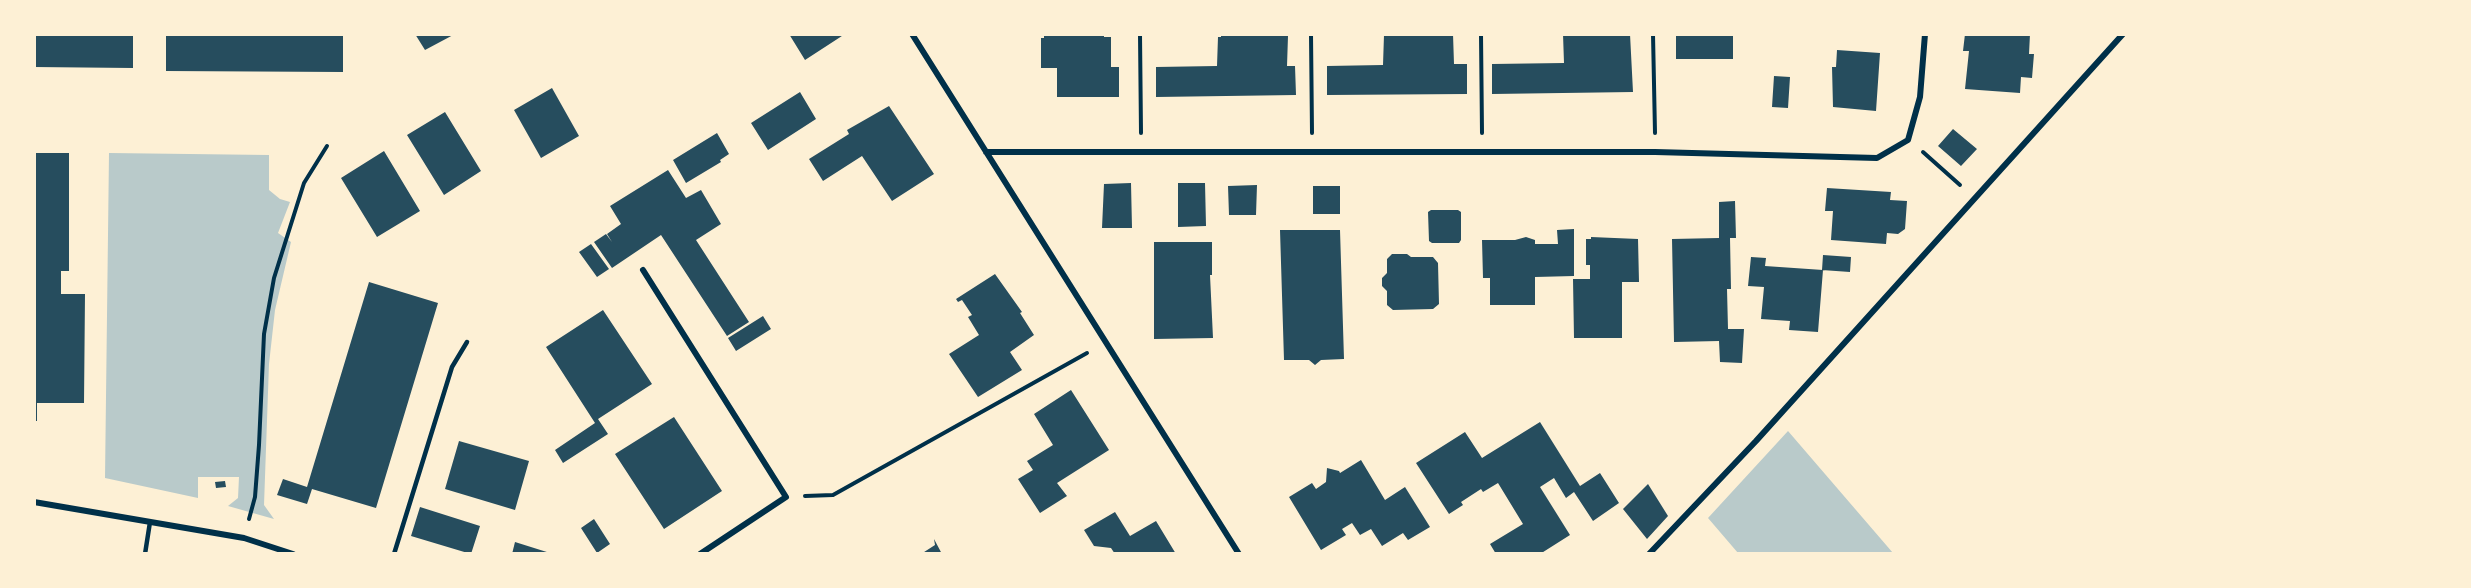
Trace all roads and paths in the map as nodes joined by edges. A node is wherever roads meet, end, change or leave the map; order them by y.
1 (912, 34) edge
2 (1140, 34) edge
3 (1311, 34) edge
4 (1481, 34) edge
5 (1653, 34) edge
6 (1925, 34) edge
7 (2123, 34) edge
8 (1908, 140) junction
9 (327, 146) dead end
10 (986, 152) junction
11 (1141, 152) junction
12 (1312, 152) junction
13 (1482, 152) junction
14 (1655, 152) junction
15 (1971, 200) junction
16 (643, 270) dead end
17 (467, 342) dead end
18 (1105, 344) junction
19 (786, 496) junction
20 (34, 502) edge
21 (150, 522) junction
22 (244, 538) junction
23 (145, 554) edge
24 (293, 554) edge
25 (394, 554) edge
26 (700, 554) edge
27 (1239, 554) edge
28 (1649, 554) edge

1 - 10 street
2 - 11 path
3 - 12 path
4 - 13 path
5 - 14 path
6 - 8 street
7 - 15 street
8 - 14 street
8 - 15 path
9 - 22 path
10 - 11 street
10 - 18 street
11 - 12 street
12 - 13 street
13 - 14 street
15 - 28 street
16 - 19 street
17 - 25 lane
18 - 19 path
18 - 27 street
19 - 26 street
20 - 21 street
21 - 22 street
21 - 23 lane
22 - 24 street

